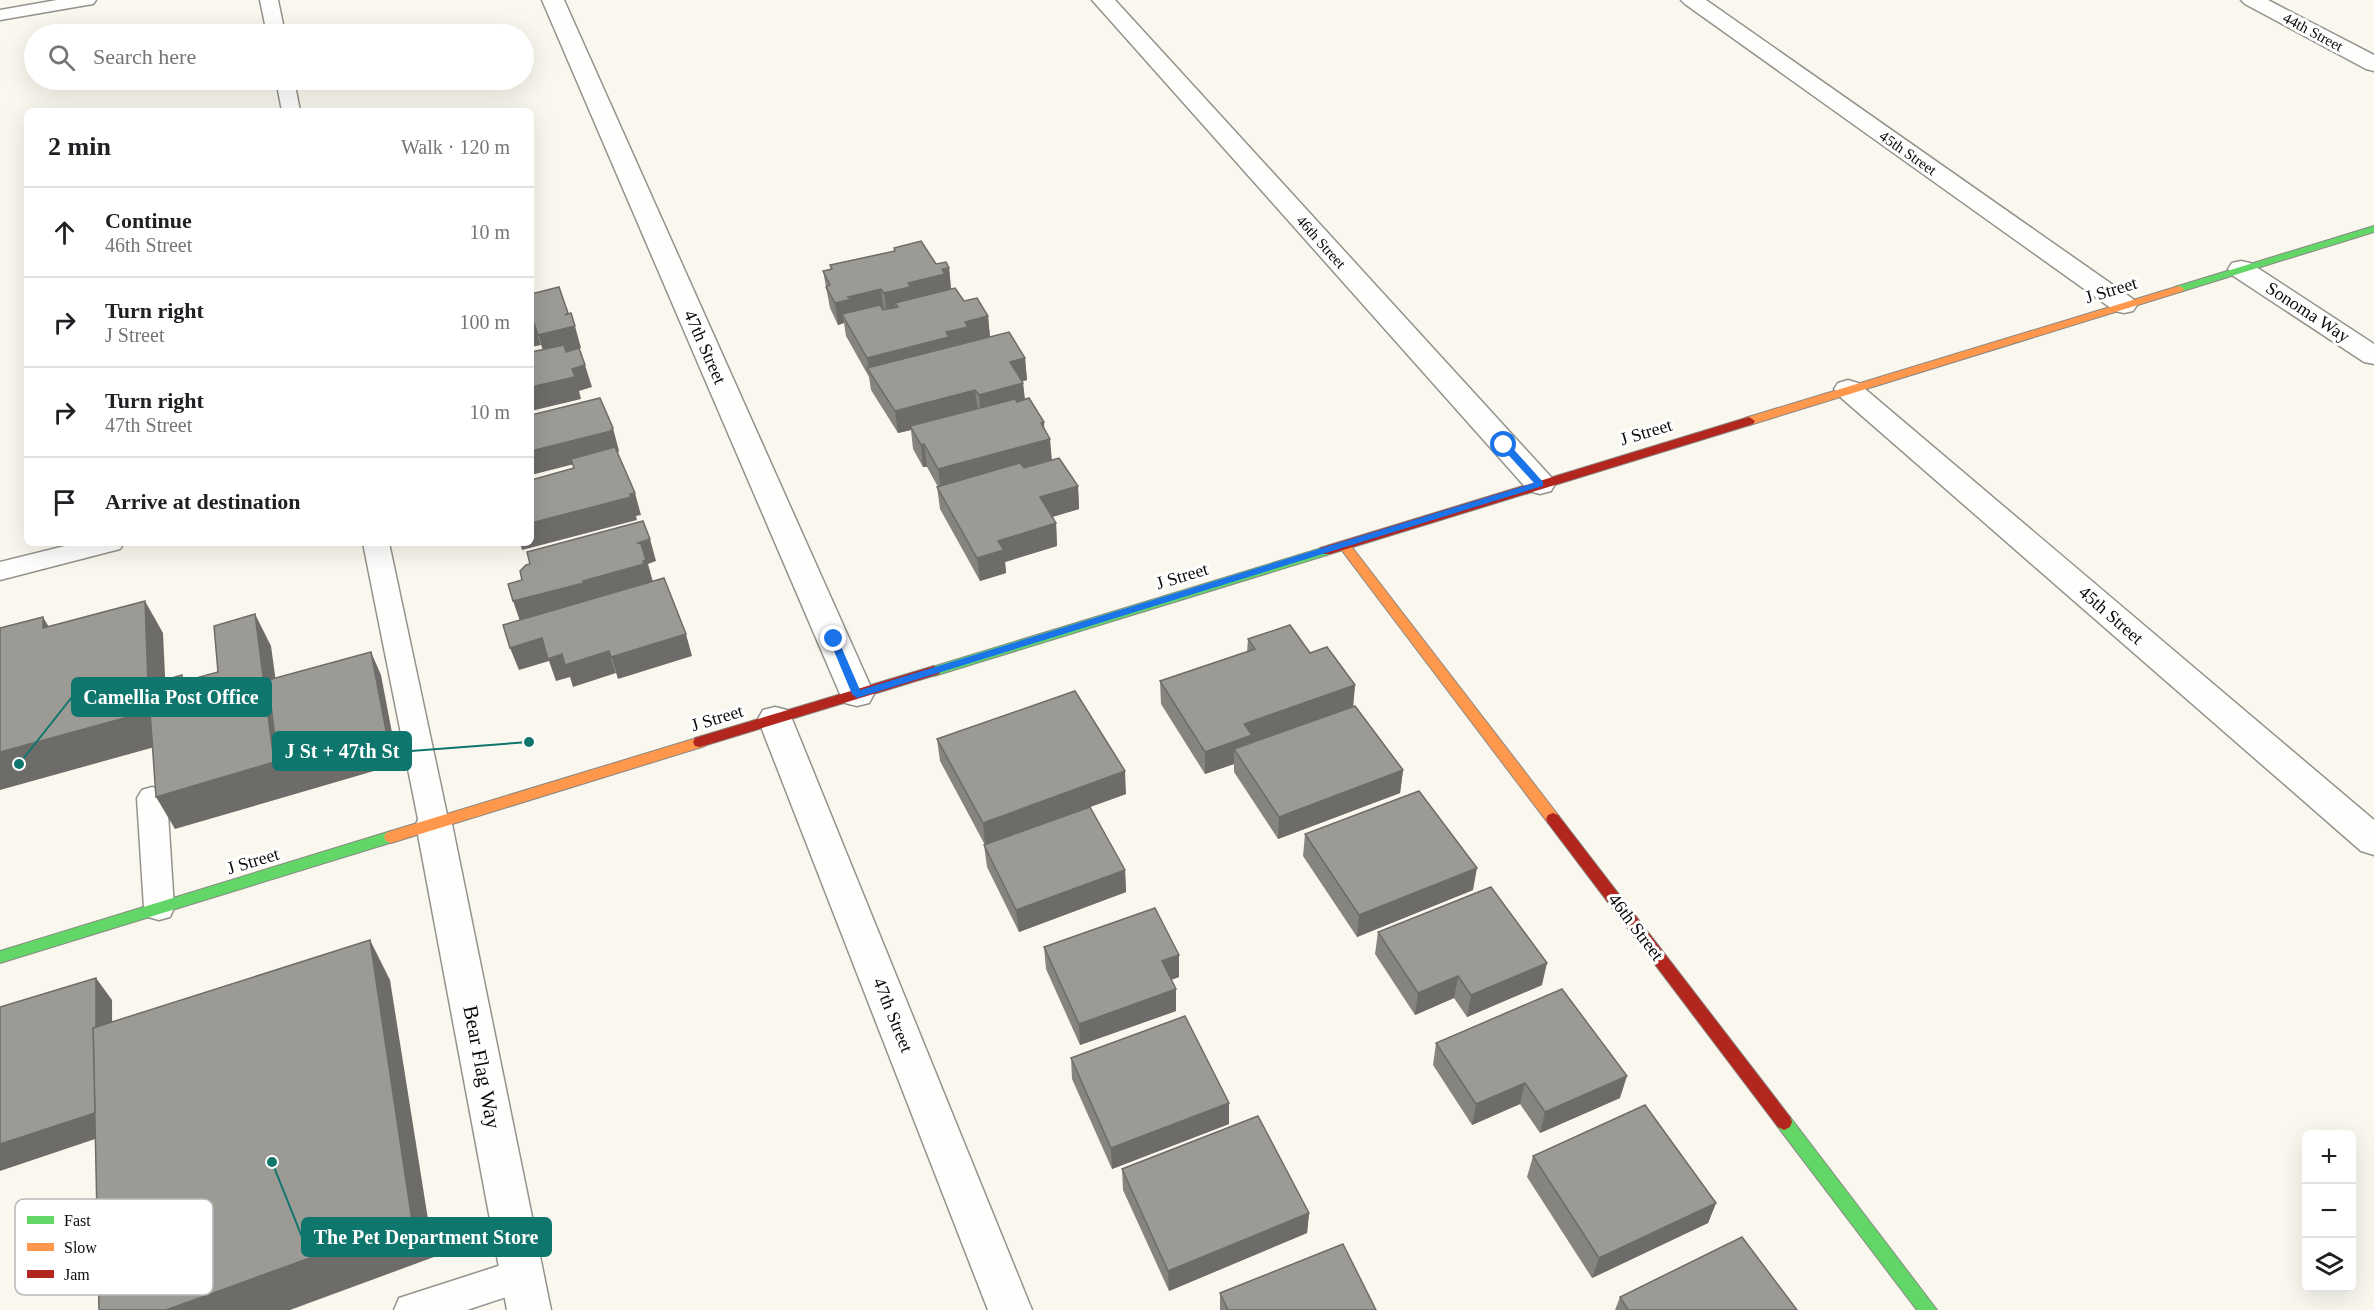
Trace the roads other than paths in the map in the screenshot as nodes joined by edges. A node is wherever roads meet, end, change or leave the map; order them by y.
1 (87, 0) edge
2 (269, 0) edge
3 (553, 0) edge
4 (1103, 0) edge
5 (1692, 0) edge
6 (2253, 0) edge
7 (0, 15) edge
8 (274, 24) edge
9 (2374, 64) edge
10 (287, 90) edge
11 (290, 108) edge
12 (2374, 229) edge
13 (2241, 269) junction
14 (2124, 305) junction
15 (2374, 356) edge
16 (1848, 389) junction
17 (1540, 484) junction
18 (1344, 545) junction
19 (99, 546) edge
20 (377, 546) edge
21 (0, 571) edge
22 (857, 694) junction
23 (775, 719) junction
24 (152, 798) edge
25 (434, 824) junction
26 (2374, 841) edge
27 (159, 908) junction
28 (0, 957) edge
29 (526, 1293) edge
30 (412, 1310) edge
31 (1010, 1310) edge
32 (1928, 1310) edge

1 - 7 lane
2 - 8 lane
3 - 22 street, 47th Street
4 - 17 street, 46th Street
5 - 14 street, 45th Street
6 - 9 street, 44th Street
10 - 11 lane
12 - 13 main road, J Street
13 - 14 main road, J Street
13 - 15 street, Sonoma Way
14 - 16 main road, J Street
16 - 17 main road, J Street
16 - 26 street, 45th Street
17 - 18 main road, J Street
18 - 22 main road, J Street
18 - 32 main road, 46th Street
19 - 21 lane
20 - 25 lane
22 - 23 main road, J Street
23 - 25 main road, J Street
23 - 31 street, 47th Street
24 - 27 lane
25 - 27 main road, J Street
25 - 29 street, Bear Flag Way
27 - 28 main road, J Street
29 - 30 lane

